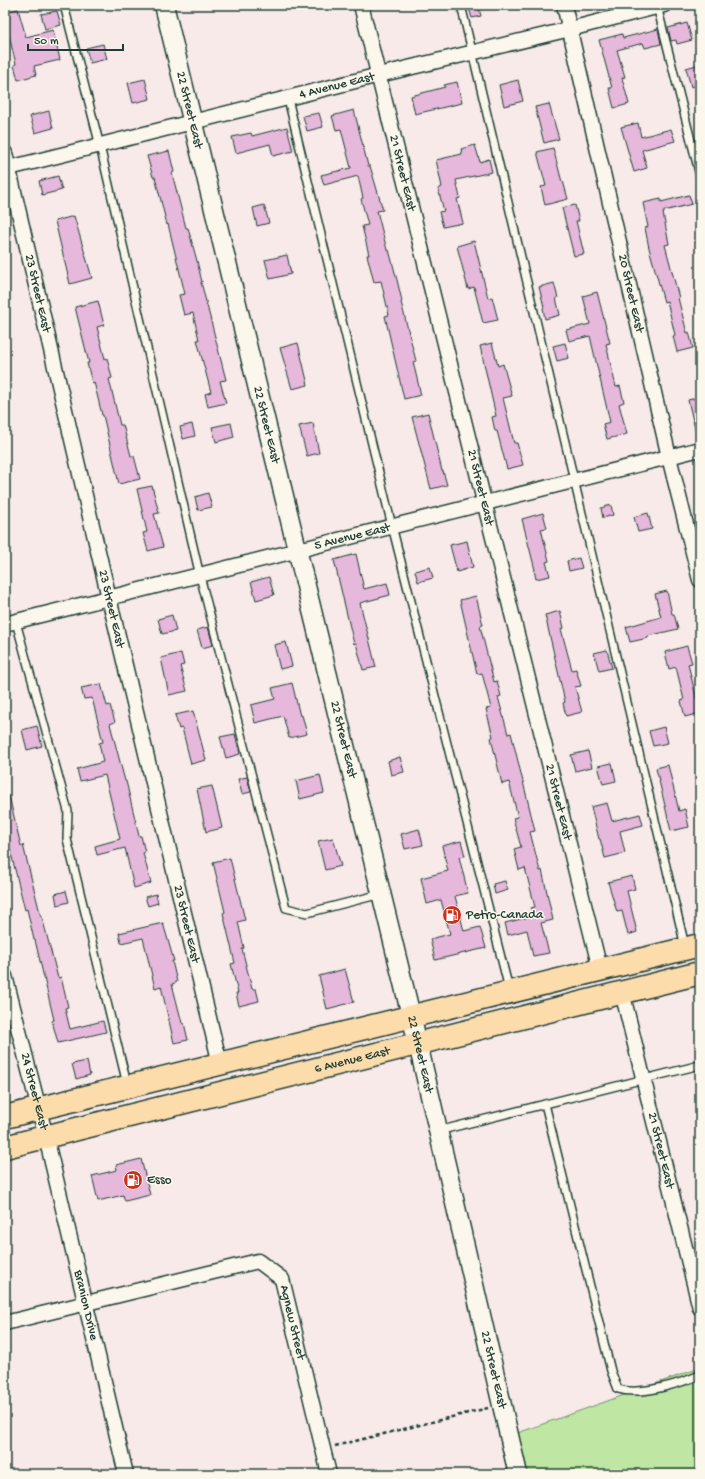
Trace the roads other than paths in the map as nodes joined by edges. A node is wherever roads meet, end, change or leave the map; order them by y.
1 (64, 5) edge
2 (164, 5) edge
3 (361, 5) edge
4 (460, 5) edge
5 (564, 5) edge
6 (660, 6) edge
7 (570, 30) junction
8 (472, 53) junction
9 (379, 75) junction
10 (288, 99) junction
11 (192, 122) junction
12 (100, 146) junction
13 (5, 153) edge
14 (9, 168) junction
15 (700, 176) edge
16 (700, 449) edge
17 (669, 456) junction
18 (575, 480) junction
19 (485, 504) junction
20 (392, 526) junction
21 (298, 550) junction
22 (200, 576) junction
23 (700, 580) edge
24 (108, 598) junction
25 (11, 623) edge
26 (381, 894) junction
27 (693, 947) edge
28 (600, 969) junction
29 (700, 973) edge
30 (5, 976) edge
31 (509, 992) junction
32 (622, 992) junction
33 (411, 1016) junction
34 (418, 1044) junction
35 (220, 1064) junction
36 (700, 1065) edge
37 (643, 1079) junction
38 (127, 1086) junction
39 (545, 1104) junction
40 (39, 1109) junction
41 (5, 1117) edge
42 (438, 1131) junction
43 (46, 1137) junction
44 (5, 1147) edge
45 (85, 1304) junction
46 (700, 1308) edge
47 (5, 1323) edge
48 (700, 1375) edge
49 (126, 1474) edge
50 (329, 1474) edge
51 (518, 1474) edge

1 - 12 lane
2 - 11 street, 22 Street East
3 - 9 street, 21 Street East
4 - 8 lane
5 - 7 street, 20 Street East
6 - 7 street, 4 Avenue East
6 - 15 lane
7 - 8 street, 4 Avenue East
7 - 17 street, 20 Street East
8 - 9 street, 4 Avenue East
8 - 18 lane
9 - 10 street, 4 Avenue East
9 - 19 street, 21 Street East
10 - 11 street, 4 Avenue East
10 - 20 lane
11 - 12 street, 4 Avenue East
11 - 21 street, 22 Street East
12 - 14 street, 4 Avenue East
12 - 22 lane
13 - 14 street, 23 Street East
14 - 24 street, 23 Street East
16 - 17 street, 5 Avenue East
17 - 18 street, 5 Avenue East
17 - 23 street, 20 Street East
18 - 19 street, 5 Avenue East
18 - 27 lane
19 - 20 street, 5 Avenue East
19 - 28 street, 21 Street East
20 - 21 street, 5 Avenue East
20 - 31 lane
21 - 22 street, 5 Avenue East
21 - 26 street, 22 Street East
22 - 24 street, 5 Avenue East
22 - 26 lane
24 - 25 street, 5 Avenue East
24 - 35 street, 23 Street East
25 - 38 lane
26 - 33 street, 22 Street East
27 - 28 main road
28 - 31 main road
29 - 32 main road, 6 Avenue East
30 - 40 street, 24 Street East
31 - 33 main road
32 - 34 main road, 6 Avenue East
32 - 37 street, 21 Street East
33 - 34 street, 22 Street East
33 - 35 main road
34 - 42 street, 22 Street East
34 - 43 main road, 6 Avenue East
35 - 38 main road
36 - 37 lane
37 - 39 lane
37 - 46 street, 21 Street East
38 - 40 main road
39 - 42 lane
39 - 48 lane
40 - 41 main road
40 - 43 street, 24 Street East
42 - 51 street, 22 Street East
43 - 44 main road, 6 Avenue East
43 - 45 street, Branion Drive
45 - 47 street, Agnew Street
45 - 49 street, Branion Drive
45 - 50 street, Agnew Street

